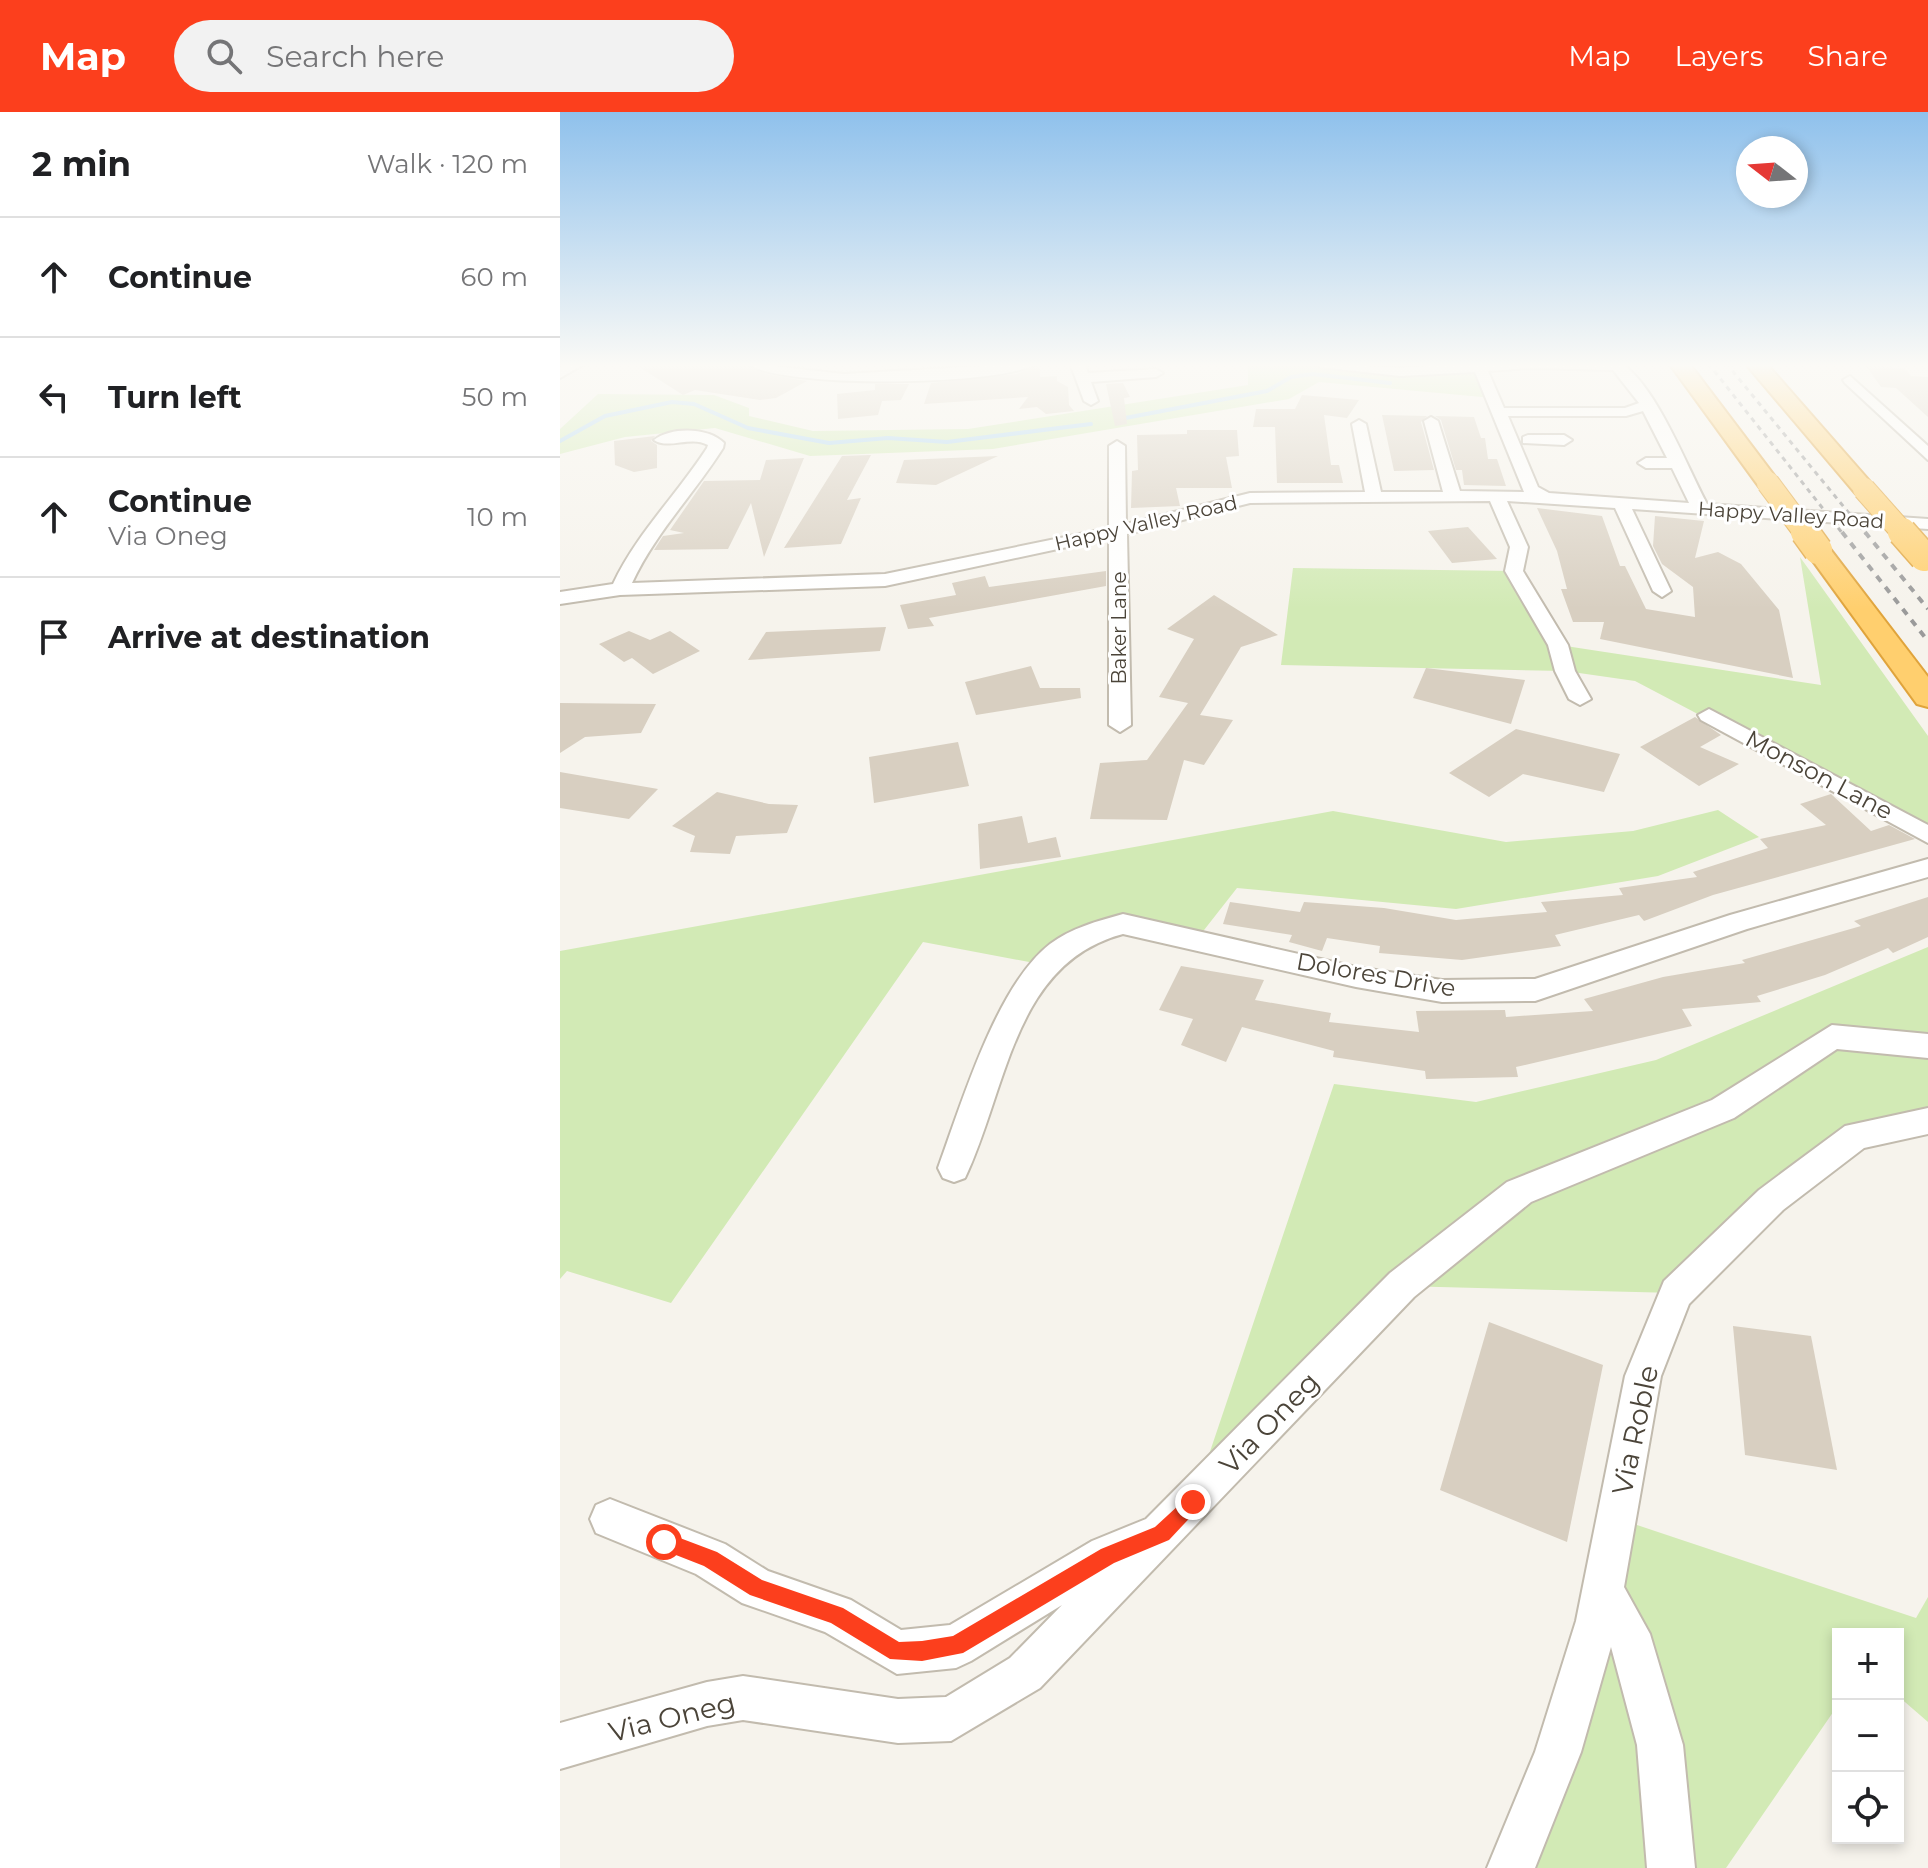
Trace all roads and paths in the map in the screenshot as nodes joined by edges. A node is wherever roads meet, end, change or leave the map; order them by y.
1 (713, 445) edge
2 (1363, 445) edge
3 (1438, 445) edge
4 (1517, 445) edge
5 (1530, 445) edge
6 (1670, 445) edge
7 (1740, 445) edge
8 (1826, 445) edge
9 (1117, 446) dead end
10 (1646, 463) dead end
11 (1675, 463) junction
12 (1538, 494) junction
13 (1453, 496) junction
14 (1496, 496) junction
15 (1374, 497) junction
16 (1621, 503) junction
17 (1701, 509) junction
18 (1928, 524) edge
19 (1119, 531) junction
20 (1926, 560) edge
21 (620, 589) junction
22 (1662, 591) dead end
23 (560, 598) edge
24 (1928, 698) edge
25 (1580, 699) dead end
26 (1709, 715) dead end
27 (1120, 725) dead end
28 (1928, 835) edge
29 (1928, 868) edge
30 (1928, 1046) edge
31 (1928, 1121) edge
32 (954, 1168) dead end
33 (610, 1519) dead end
34 (1162, 1533) junction
35 (1603, 1591) junction
36 (560, 1746) edge
37 (1511, 1868) edge
38 (1671, 1868) edge

1 - 21 street
2 - 15 street
3 - 13 street
4 - 12 street
5 - 12 street
6 - 11 street
7 - 24 highway, bridge
8 - 20 highway, bridge
9 - 19 street, Baker Lane
10 - 11 street
11 - 17 street
12 - 14 street, Happy Valley Road
12 - 16 street, Happy Valley Road
13 - 14 street, Happy Valley Road
13 - 15 street, Happy Valley Road
14 - 25 street
15 - 19 street, Happy Valley Road
16 - 17 street, Happy Valley Road
16 - 22 street
17 - 18 street, Happy Valley Road
19 - 21 street, Happy Valley Road
19 - 27 street, Baker Lane
21 - 23 street, Happy Valley Road
26 - 28 street, Monson Lane
29 - 32 street, Dolores Drive
30 - 34 street, Via Oneg
31 - 35 street, Via Roble
33 - 34 street
34 - 36 street, Via Oneg
35 - 37 street, Via Roble
35 - 38 street

